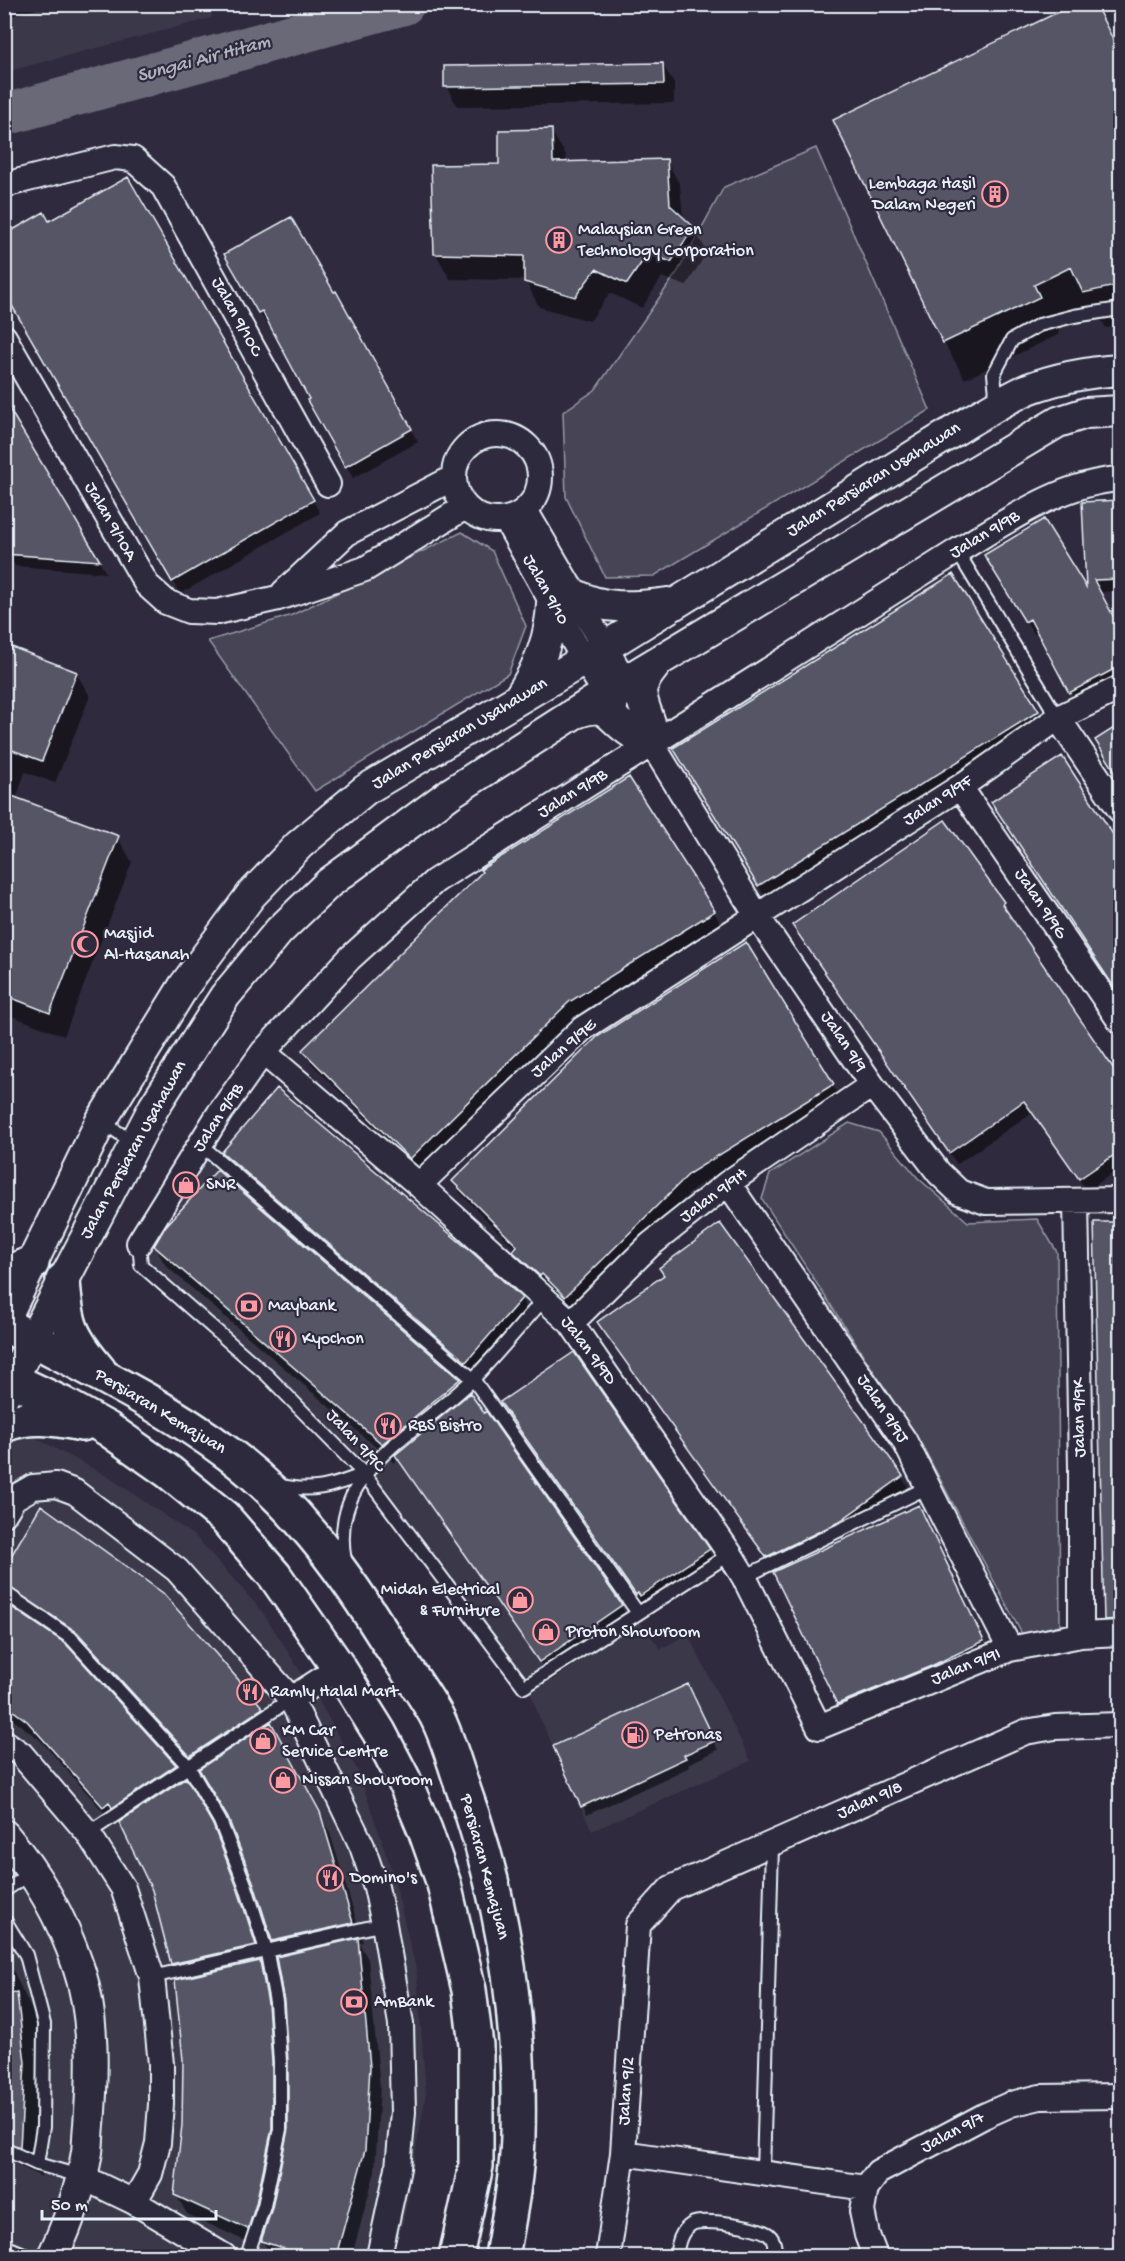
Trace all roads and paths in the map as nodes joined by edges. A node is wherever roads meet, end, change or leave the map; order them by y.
1 (4, 185) edge
2 (1120, 309) edge
3 (4, 337) edge
4 (1120, 370) edge
5 (997, 406) junction
6 (1120, 411) edge
7 (453, 478) junction
8 (1120, 479) edge
9 (328, 484) dead end
10 (465, 507) junction
11 (515, 515) junction
12 (957, 551) junction
13 (278, 598) junction
14 (562, 598) junction
15 (678, 602) junction
16 (594, 654) junction
17 (662, 658) junction
18 (615, 687) junction
19 (1120, 688) edge
20 (518, 699) junction
21 (573, 714) junction
22 (1058, 718) junction
23 (645, 733) junction
24 (960, 787) junction
25 (1120, 810) edge
26 (757, 916) junction
27 (1120, 1021) edge
28 (262, 1052) junction
29 (872, 1085) junction
30 (101, 1121) junction
31 (134, 1143) junction
32 (201, 1145) junction
33 (728, 1183) junction
34 (419, 1185) junction
35 (1120, 1200) edge
36 (1076, 1201) junction
37 (139, 1243) joint
38 (18, 1269) edge
39 (63, 1280) junction
40 (544, 1299) junction
41 (571, 1323) junction
42 (14, 1328) edge
43 (105, 1377) junction
44 (473, 1379) junction
45 (7, 1383) edge
46 (4, 1425) edge
47 (108, 1429) junction
48 (364, 1474) junction
49 (261, 1481) junction
50 (928, 1487) junction
51 (4, 1514) edge
52 (730, 1554) junction
53 (744, 1577) junction
54 (349, 1580) junction
55 (4, 1592) edge
56 (638, 1613) junction
57 (1120, 1633) edge
58 (1081, 1635) junction
59 (1010, 1649) junction
60 (339, 1668) junction
61 (291, 1699) junction
62 (1120, 1725) edge
63 (819, 1727) joint
64 (4, 1742) edge
65 (189, 1766) junction
66 (88, 1833) junction
67 (4, 1835) edge
68 (772, 1845) junction
69 (32, 1872) junction
70 (4, 1891) edge
71 (4, 1919) edge
72 (384, 1924) junction
73 (638, 1924) joint
74 (267, 1953) junction
75 (152, 1977) junction
76 (1120, 2096) edge
77 (4, 2149) edge
78 (623, 2153) junction
79 (37, 2164) junction
80 (763, 2173) junction
81 (80, 2176) junction
82 (866, 2188) junction
83 (134, 2202) junction
84 (4, 2249) edge
85 (21, 2256) edge
86 (53, 2256) edge
87 (224, 2256) edge
88 (247, 2256) edge
89 (379, 2256) edge
90 (456, 2256) edge
91 (502, 2256) edge
92 (608, 2256) edge
93 (676, 2256) edge
94 (775, 2256) edge
95 (873, 2256) edge

1 - 9 street, Jalan 9/10C
2 - 5 lane
3 - 13 street, Jalan 9/10A
4 - 5 street, Jalan Persiaran Usahawan
5 - 15 street, Jalan Persiaran Usahawan
6 - 17 street, Jalan Persiaran Usahawan
7 - 10 street
7 - 11 street
7 - 13 street
8 - 12 street, Jalan 9/9B
10 - 11 street
10 - 13 street, Jalan 9/10A
11 - 14 street, Jalan 9/10
12 - 22 lane
12 - 23 street, Jalan 9/9B
14 - 15 street
14 - 16 street, Jalan 9/10
14 - 20 street
15 - 16 street, Jalan Persiaran Usahawan
16 - 18 street, Jalan 9/10
16 - 20 street, Jalan Persiaran Usahawan
17 - 18 street, Jalan Persiaran Usahawan
17 - 23 street
18 - 21 street, Jalan Persiaran Usahawan
18 - 23 street, Jalan 9/9
19 - 22 street, Jalan 9/9F
20 - 30 street, Jalan Persiaran Usahawan
21 - 23 street
21 - 31 street, Jalan Persiaran Usahawan
22 - 24 street, Jalan 9/9F
22 - 25 street
23 - 26 street, Jalan 9/9
23 - 28 street, Jalan 9/9B
24 - 26 street, Jalan 9/9F
24 - 27 street, Jalan 9/9G
26 - 29 street, Jalan 9/9
26 - 34 street, Jalan 9/9E
28 - 32 street, Jalan 9/9B
28 - 34 street, Jalan 9/9D
29 - 33 street, Jalan 9/9H
29 - 36 street, Jalan 9/9
30 - 31 lane
30 - 38 street, Jalan Persiaran Usahawan
31 - 39 street, Jalan Persiaran Usahawan
32 - 37 street, Jalan 9/9B
32 - 44 lane
33 - 41 street, Jalan 9/9H
33 - 50 street, Jalan 9/9J
34 - 40 street, Jalan 9/9D
35 - 36 street, Jalan 9/9
36 - 58 street, Jalan 9/9K
37 - 48 lane, Jalan 9/9C
38 - 42 street, Jalan Persiaran Usahawan
39 - 42 street, Jalan Persiaran Usahawan
39 - 43 main road
40 - 41 street, Jalan 9/9D
40 - 44 lane
41 - 52 street, Jalan 9/9D
42 - 43 main road, Persiaran Kemajuan
42 - 45 street
43 - 49 main road, Persiaran Kemajuan
44 - 48 lane
44 - 56 lane
45 - 47 main road
46 - 47 main road
47 - 60 main road
48 - 49 lane
48 - 54 lane
48 - 56 lane, Jalan 9/9C
49 - 54 main road, Persiaran Kemajuan
50 - 53 lane
50 - 59 street, Jalan 9/9J
51 - 61 street
52 - 53 street, Jalan 9/9D
52 - 56 lane
53 - 63 street, Jalan 9/9D
54 - 91 main road, Persiaran Kemajuan
55 - 65 lane
57 - 58 street, Jalan 9/9I
58 - 59 street, Jalan 9/9I
59 - 63 street, Jalan 9/9I
60 - 61 street
60 - 90 main road
61 - 65 lane
61 - 72 street
62 - 68 street, Jalan 9/8
64 - 66 street
65 - 66 lane
65 - 74 lane
66 - 75 street
67 - 69 street
68 - 73 street, Jalan 9/8
68 - 80 lane
69 - 70 lane
69 - 81 street
71 - 79 lane
72 - 74 lane
72 - 89 street
73 - 78 street, Jalan 9/2
74 - 75 lane
74 - 88 lane
75 - 83 street
76 - 82 street, Jalan 9/7
77 - 79 lane
78 - 80 street
78 - 92 street, Jalan 9/2
79 - 81 lane
80 - 82 street
81 - 83 street
81 - 86 street
82 - 95 street
83 - 87 street
84 - 85 street
93 - 94 lane

